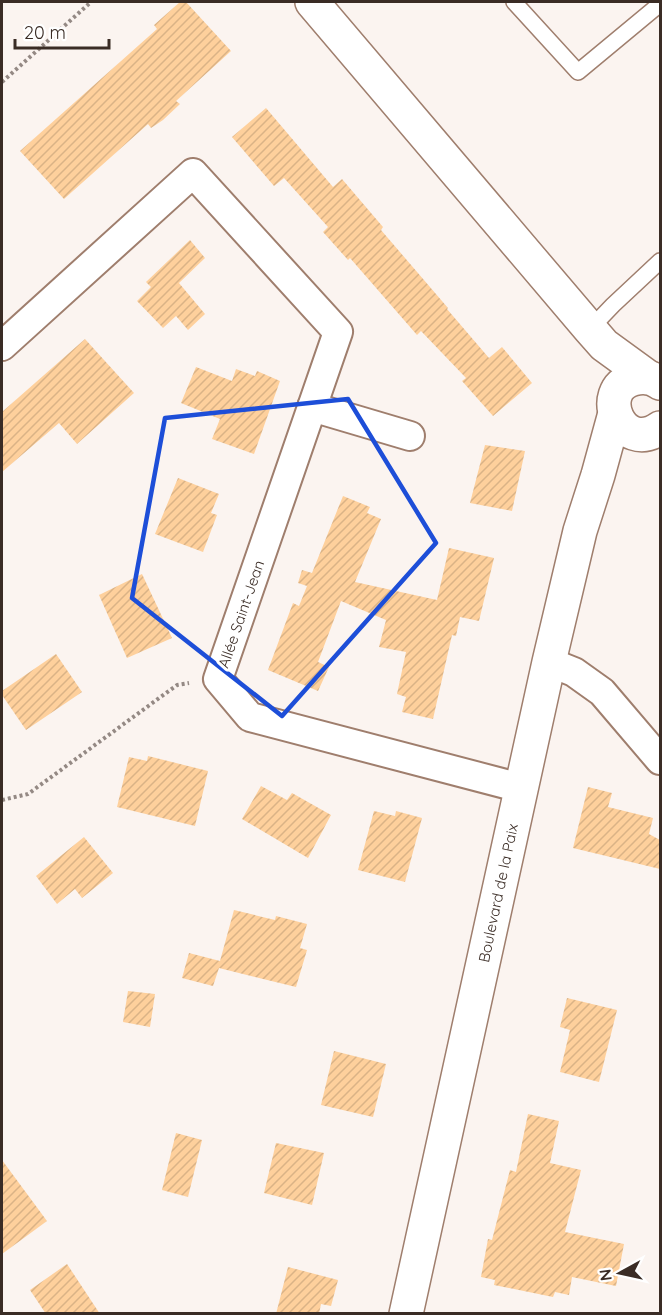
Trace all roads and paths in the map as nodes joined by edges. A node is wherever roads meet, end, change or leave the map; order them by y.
1 (91, 2) edge
2 (312, 2) edge
3 (514, 2) edge
4 (660, 4) edge
5 (2, 82) edge
6 (660, 261) edge
7 (597, 337) junction
8 (2, 346) edge
9 (312, 407) junction
10 (645, 410) edge
11 (410, 436) dead end
12 (549, 662) junction
13 (218, 678) junction
14 (660, 760) edge
15 (521, 788) junction
16 (2, 800) edge
17 (406, 1314) edge

1 - 5 path
2 - 7 main road
3 - 4 lane
6 - 7 lane
7 - 10 main road
8 - 9 street, Allée Saint-Jean
9 - 11 street
9 - 13 street, Allée Saint-Jean
10 - 12 main road, Boulevard de la Paix
12 - 14 street
12 - 15 main road, Boulevard de la Paix
13 - 15 street, Allée Saint-Jean
13 - 16 path
15 - 17 main road, Boulevard de la Paix

